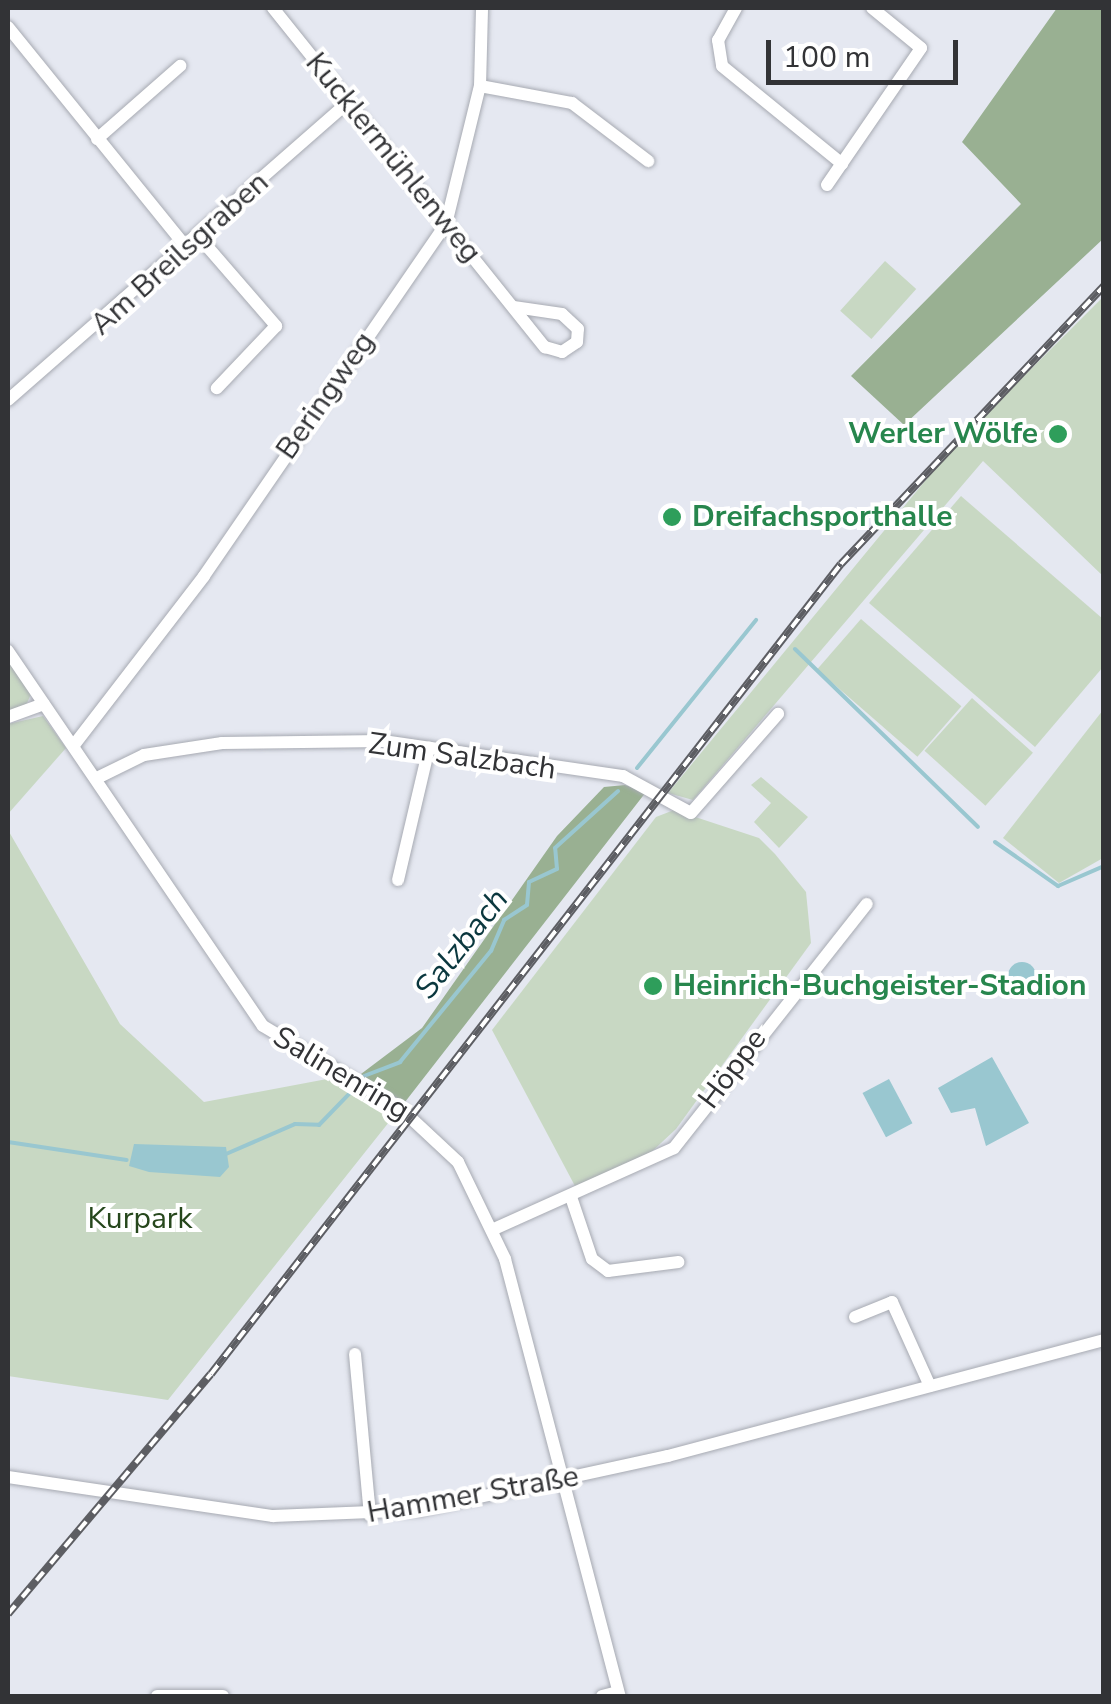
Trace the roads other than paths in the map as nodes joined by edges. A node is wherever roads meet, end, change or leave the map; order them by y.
1 (273, 8) edge
2 (482, 8) edge
3 (736, 8) edge
4 (872, 8) edge
5 (8, 27) edge
6 (180, 66) dead end
7 (480, 86) junction
8 (348, 102) junction
9 (98, 139) junction
10 (648, 160) dead end
11 (842, 164) junction
12 (826, 185) dead end
13 (446, 224) junction
14 (199, 237) junction
15 (188, 248) junction
16 (514, 307) junction
17 (218, 388) dead end
18 (8, 400) edge
19 (8, 651) edge
20 (44, 704) junction
21 (778, 714) dead end
22 (12, 718) edge
23 (74, 745) junction
24 (428, 748) junction
25 (97, 778) junction
26 (398, 880) dead end
27 (868, 904) dead end
28 (572, 1197) junction
29 (494, 1229) junction
30 (678, 1262) dead end
31 (855, 1317) dead end
32 (1104, 1340) edge
33 (355, 1354) dead end
34 (930, 1386) junction
35 (8, 1478) edge
36 (561, 1481) junction
37 (370, 1515) junction
38 (619, 1694) edge
39 (157, 1696) edge
40 (223, 1696) edge
41 (602, 1696) edge

1 - 8 street, Kucklermühlenweg
2 - 7 street, Beringweg
3 - 11 street
4 - 11 street
5 - 9 street
6 - 9 street
7 - 10 street
7 - 13 street, Beringweg
8 - 13 street, Kucklermühlenweg
8 - 14 street, Am Breilsgraben
9 - 15 street
11 - 12 street
13 - 16 street, Kucklermühlenweg
13 - 23 street, Beringweg
14 - 15 street, Am Breilsgraben
14 - 17 street
15 - 18 street, Am Breilsgraben
16 - 16 street, Kucklermühlenweg
19 - 20 street, Salinenring
20 - 22 street
20 - 23 street, Salinenring
21 - 24 street, Zum Salzbach
23 - 25 street, Salinenring
24 - 25 street, Zum Salzbach
24 - 26 street
25 - 29 street, Salinenring
27 - 28 street, Höppe
28 - 29 street, Höppe
28 - 30 street
29 - 36 street, Salinenring
31 - 34 street
32 - 34 street, Hammer Straße
33 - 37 street
34 - 36 street, Hammer Straße
35 - 37 street, Hammer Straße
36 - 37 street, Hammer Straße
36 - 38 street, Salinenring
38 - 41 street
39 - 40 street

